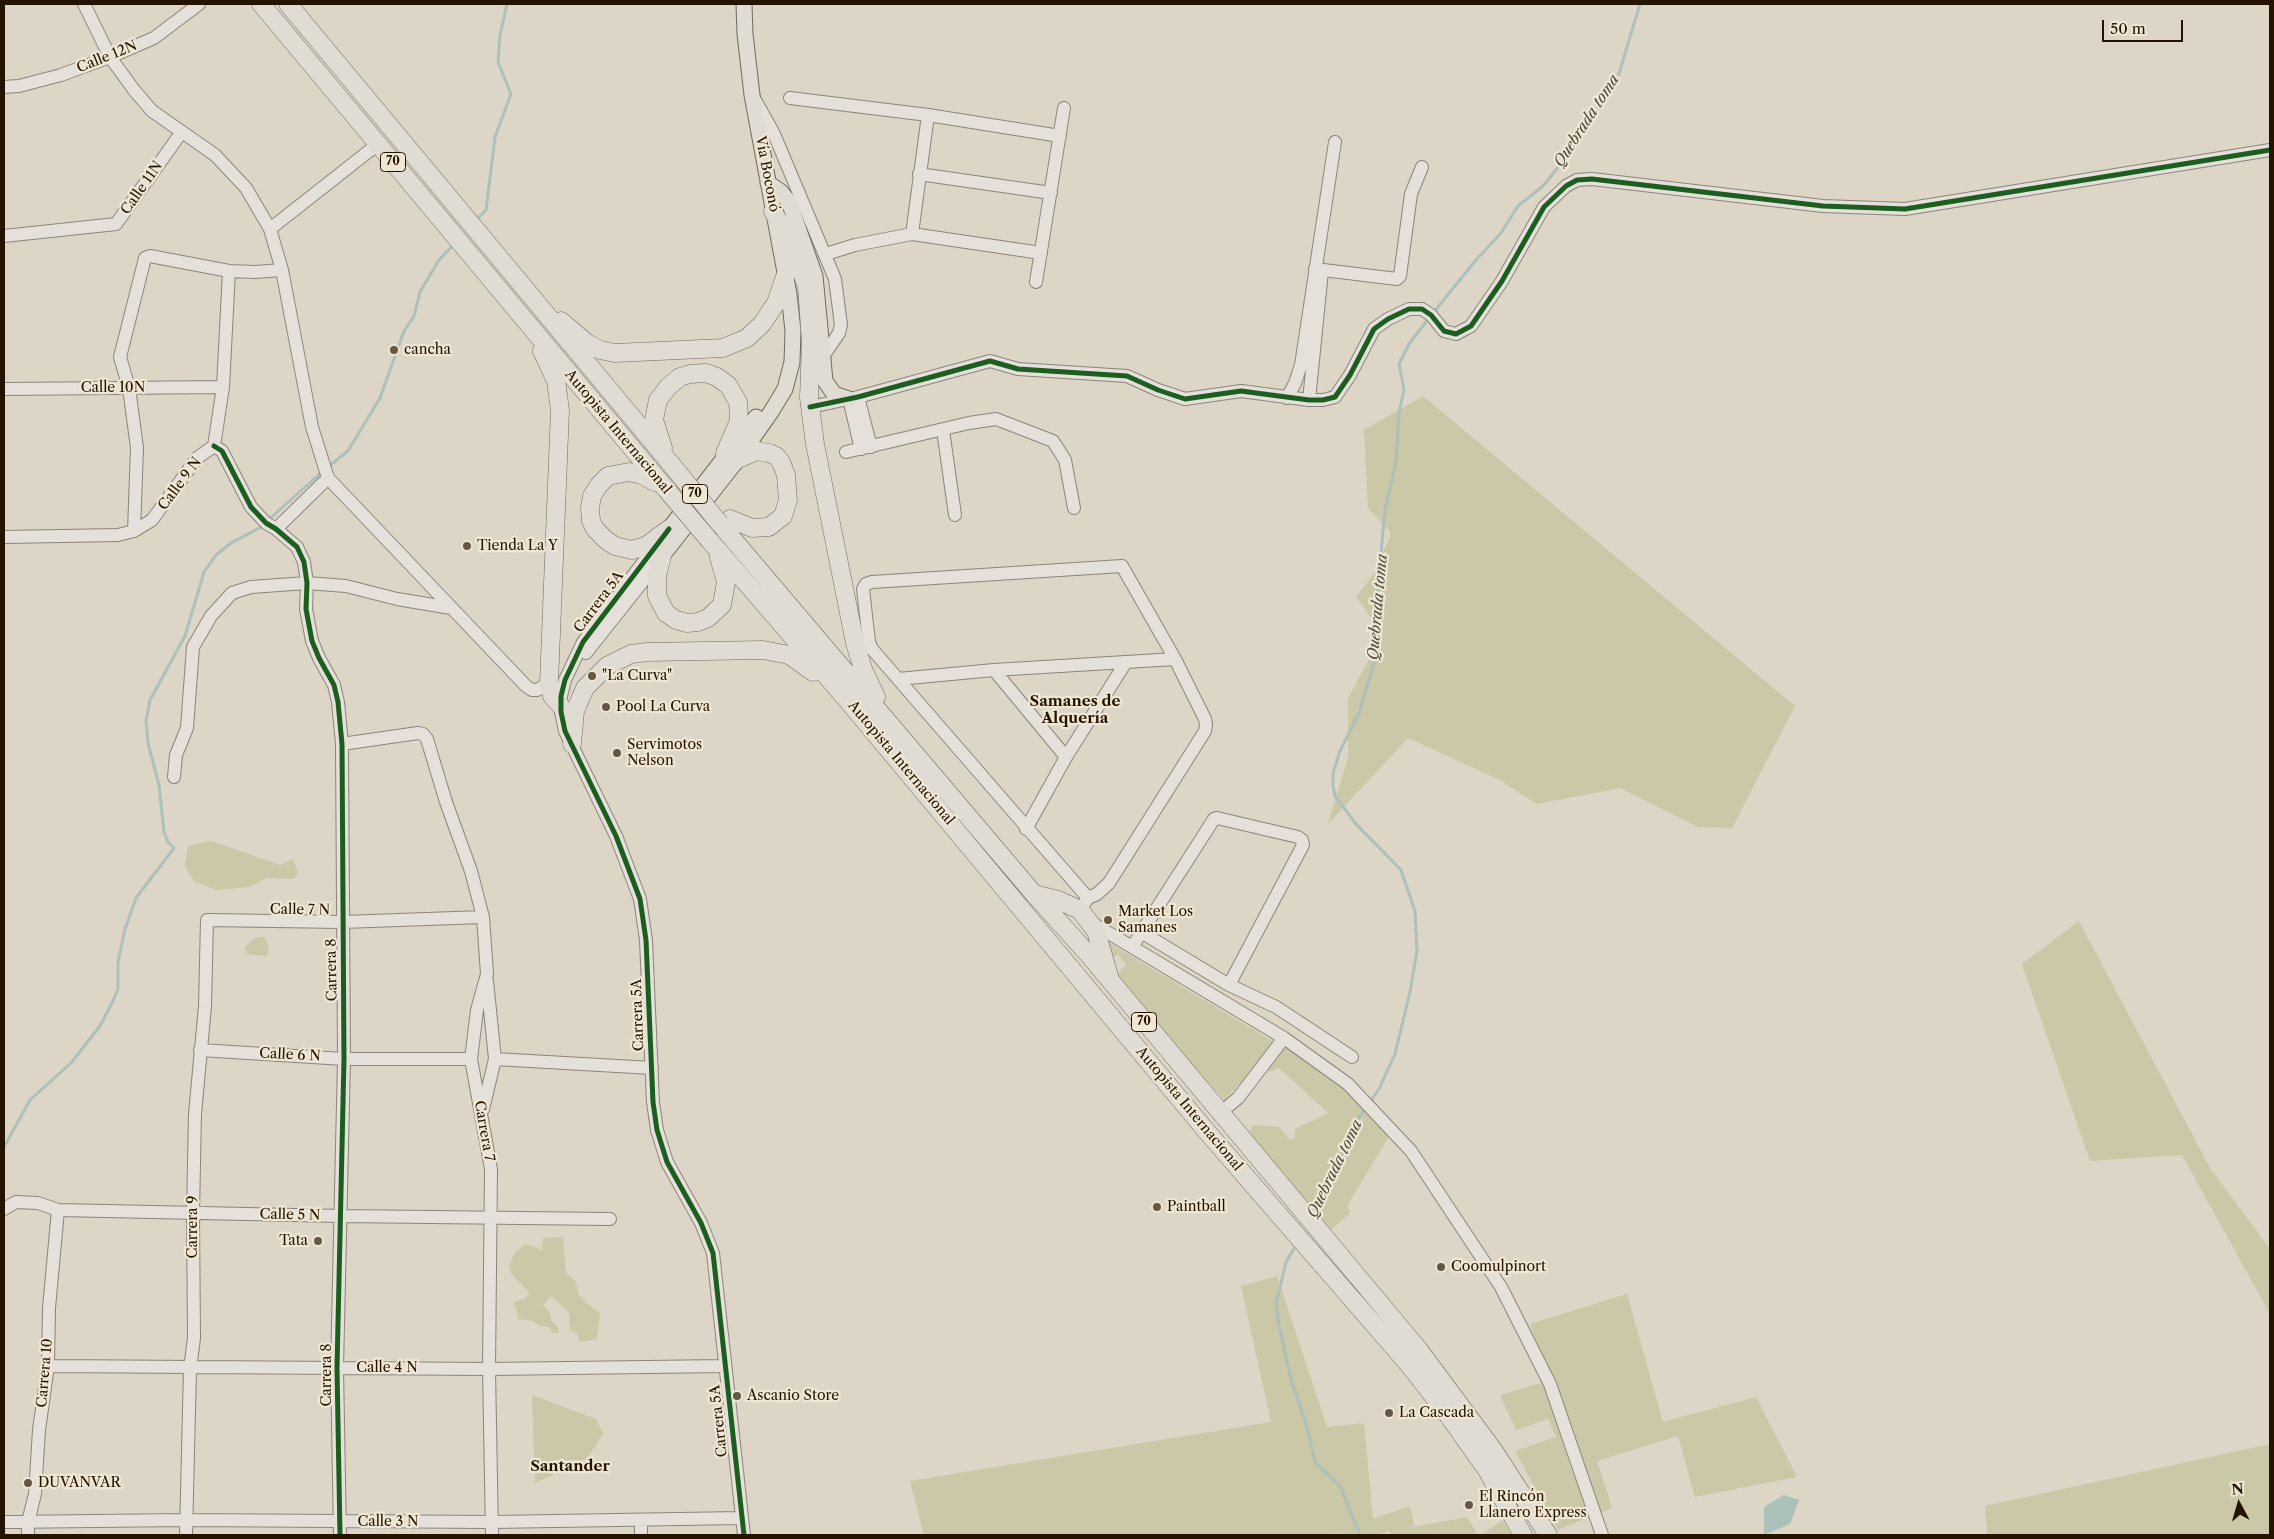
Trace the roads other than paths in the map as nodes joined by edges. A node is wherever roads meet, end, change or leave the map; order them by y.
1 (84, 4) edge
2 (199, 4) edge
3 (261, 4) edge
4 (288, 4) edge
5 (744, 4) edge
6 (110, 57) junction
7 (4, 87) edge
8 (752, 95) junction
9 (790, 98) dead end
10 (1064, 108) dead end
11 (928, 115) junction
12 (181, 133) junction
13 (1060, 136) junction
14 (1335, 142) dead end
15 (378, 144) junction
16 (2270, 150) edge
17 (1422, 167) dead end
18 (919, 174) junction
19 (768, 183) junction
20 (1051, 193) junction
21 (773, 211) junction
22 (270, 229) junction
23 (912, 234) junction
24 (4, 236) edge
25 (1041, 253) junction
26 (826, 254) junction
27 (1319, 265) junction
28 (282, 270) junction
29 (229, 271) junction
30 (786, 274) junction
31 (1036, 282) dead end
32 (519, 284) junction
33 (837, 290) junction
34 (818, 292) junction
35 (525, 320) junction
36 (1311, 325) junction
37 (822, 358) junction
38 (223, 387) junction
39 (129, 388) junction
40 (4, 389) edge
41 (854, 398) junction
42 (1287, 398) junction
43 (1309, 400) junction
44 (810, 407) junction
45 (943, 430) junction
46 (214, 446) junction
47 (866, 448) junction
48 (846, 452) dead end
49 (732, 456) junction
50 (668, 461) junction
51 (328, 478) junction
52 (664, 487) junction
53 (1074, 508) dead end
54 (955, 515) dead end
55 (725, 522) junction
56 (276, 529) junction
57 (668, 529) junction
58 (134, 531) junction
59 (4, 537) edge
60 (712, 544) junction
61 (662, 556) junction
62 (308, 583) junction
63 (451, 608) junction
64 (1175, 660) junction
65 (1126, 662) junction
66 (994, 670) junction
67 (898, 679) junction
68 (549, 682) junction
69 (848, 701) junction
70 (560, 705) junction
71 (890, 724) junction
72 (342, 744) junction
73 (572, 744) junction
74 (1066, 758) junction
75 (174, 777) dead end
76 (1026, 829) junction
77 (1034, 894) junction
78 (1086, 910) junction
79 (483, 917) junction
80 (207, 920) joint
81 (343, 922) junction
82 (1141, 932) junction
83 (1132, 947) junction
84 (487, 974) junction
85 (1110, 981) junction
86 (1229, 985) junction
87 (1284, 1038) junction
88 (200, 1050) junction
89 (1352, 1057) dead end
90 (344, 1059) junction
91 (471, 1059) junction
92 (496, 1059) junction
93 (652, 1068) junction
94 (1220, 1113) junction
95 (482, 1114) junction
96 (4, 1209) edge
97 (58, 1210) junction
98 (193, 1213) junction
99 (342, 1216) junction
100 (492, 1216) junction
101 (610, 1219) dead end
102 (48, 1366) junction
103 (725, 1366) junction
104 (337, 1368) junction
105 (190, 1369) junction
106 (489, 1369) junction
107 (742, 1518) junction
108 (186, 1520) junction
109 (340, 1521) junction
110 (641, 1521) junction
111 (4, 1522) edge
112 (28, 1522) junction
113 (492, 1522) junction
114 (28, 1535) edge
115 (186, 1535) edge
116 (340, 1535) edge
117 (492, 1535) edge
118 (641, 1535) edge
119 (744, 1535) edge
120 (1523, 1535) edge
121 (1548, 1535) edge
122 (1602, 1535) edge

1 - 6 street
2 - 6 street, Calle 12N
3 - 15 highway, Autopista Internacional / 70
4 - 32 highway, Autopista Internacional / 70
5 - 8 main road, Vía Boconó
6 - 7 street, Calle 12N
6 - 12 street
8 - 19 main road, Vía Boconó
8 - 26 street
9 - 11 street
10 - 13 street
11 - 13 street
11 - 18 street
12 - 22 street
12 - 24 street, Calle 11N
13 - 20 street
14 - 27 street
15 - 22 street
15 - 35 highway, Autopista Internacional / 70
16 - 43 street
17 - 27 street
18 - 20 street
18 - 23 street
19 - 21 main road, Vía Boconó
19 - 34 main road
20 - 25 street
21 - 30 main road, Vía Boconó
21 - 44 highway
22 - 28 street
23 - 25 street
23 - 26 street
25 - 31 street
26 - 33 street
27 - 36 street
28 - 29 street
28 - 51 street
29 - 38 street, Calle 9 N
29 - 39 street
30 - 32 highway
30 - 49 main road, Vía Boconó
32 - 50 highway, Autopista Internacional / 70
33 - 34 street
33 - 37 street
34 - 37 main road
35 - 52 highway, Autopista Internacional / 70
35 - 68 highway
36 - 42 street
36 - 43 street
37 - 41 main road
38 - 39 street, Calle 10N
38 - 46 street, Calle 9 N
39 - 40 street, Calle 10N
39 - 58 street
41 - 42 street
41 - 44 street
41 - 47 street
42 - 43 street
44 - 71 highway
45 - 47 street
45 - 53 street
45 - 54 street
46 - 56 street, Carrera 8
46 - 58 street, Calle 9 N
47 - 48 street
49 - 50 highway
49 - 55 highway
49 - 57 main road, Vía Boconó
49 - 61 main road, Vía Boconó
50 - 55 highway, Autopista Internacional / 70, bridge
51 - 56 street
51 - 63 street
52 - 57 highway
52 - 60 highway, Autopista Internacional / 70, bridge
55 - 71 highway, Autopista Internacional / 70
56 - 62 street, Carrera 8
57 - 70 street, Carrera 5A
58 - 59 street, Calle 9 N
60 - 61 highway
60 - 69 highway, Autopista Internacional / 70
61 - 73 street, Carrera 5A
62 - 63 street
62 - 72 street, Carrera 8
62 - 75 street
63 - 68 street
64 - 65 street
64 - 67 street
64 - 78 street
65 - 66 street
65 - 74 street
66 - 67 street
66 - 74 street
67 - 76 street
68 - 70 highway
69 - 73 highway
69 - 120 highway, Autopista Internacional / 70
70 - 73 street, Carrera 5A
71 - 77 highway, Autopista Internacional / 70
72 - 79 street, Carrera 7
72 - 81 street, Carrera 8
73 - 93 street, Carrera 5A
74 - 76 street
76 - 78 street
77 - 78 highway
77 - 85 highway, Autopista Internacional / 70
78 - 83 street
78 - 85 highway
79 - 81 street, Calle 7 N
79 - 84 street, Carrera 7
80 - 81 street, Calle 7 N
80 - 88 street, Carrera 9
81 - 90 street, Carrera 8
82 - 83 street
82 - 86 street
82 - 86 street
83 - 87 street
84 - 91 street, Carrera 7
84 - 92 street
85 - 94 highway, Autopista Internacional / 70
86 - 89 street
87 - 94 street
87 - 122 street
88 - 90 street, Calle 6 N
88 - 98 street, Carrera 9
90 - 91 street, Calle 6 N
90 - 99 street, Carrera 8
91 - 95 street, Carrera 7
92 - 93 street
92 - 95 street
93 - 103 street, Carrera 5A
94 - 121 highway, Autopista Internacional / 70
95 - 100 street, Carrera 7
96 - 97 street, Calle 5 N
97 - 98 street, Calle 5 N
97 - 102 street, Carrera 10
98 - 99 street, Calle 5 N
98 - 105 street, Carrera 9
99 - 100 street, Calle 5 N
99 - 104 street, Carrera 8
100 - 101 street, Calle 5 N
100 - 106 street, Carrera 7
102 - 105 street, Calle 4 N
102 - 112 street, Carrera 10
103 - 106 street, Calle 4 N
103 - 107 street, Carrera 5A
104 - 105 street, Calle 4 N
104 - 106 street, Calle 4 N
104 - 109 street, Carrera 8
105 - 108 street, Carrera 9
106 - 113 street, Carrera 7
107 - 110 street, Calle 3 N
107 - 119 street, Carrera 5A
108 - 109 street, Calle 3 N
108 - 112 street, Calle 3 N
108 - 115 street, Carrera 9
109 - 113 street, Calle 3 N
109 - 116 street, Carrera 8
110 - 113 street, Calle 3 N
110 - 118 street
111 - 112 street, Calle 3 N
112 - 114 street, Carrera 10
113 - 117 street, Carrera 7

